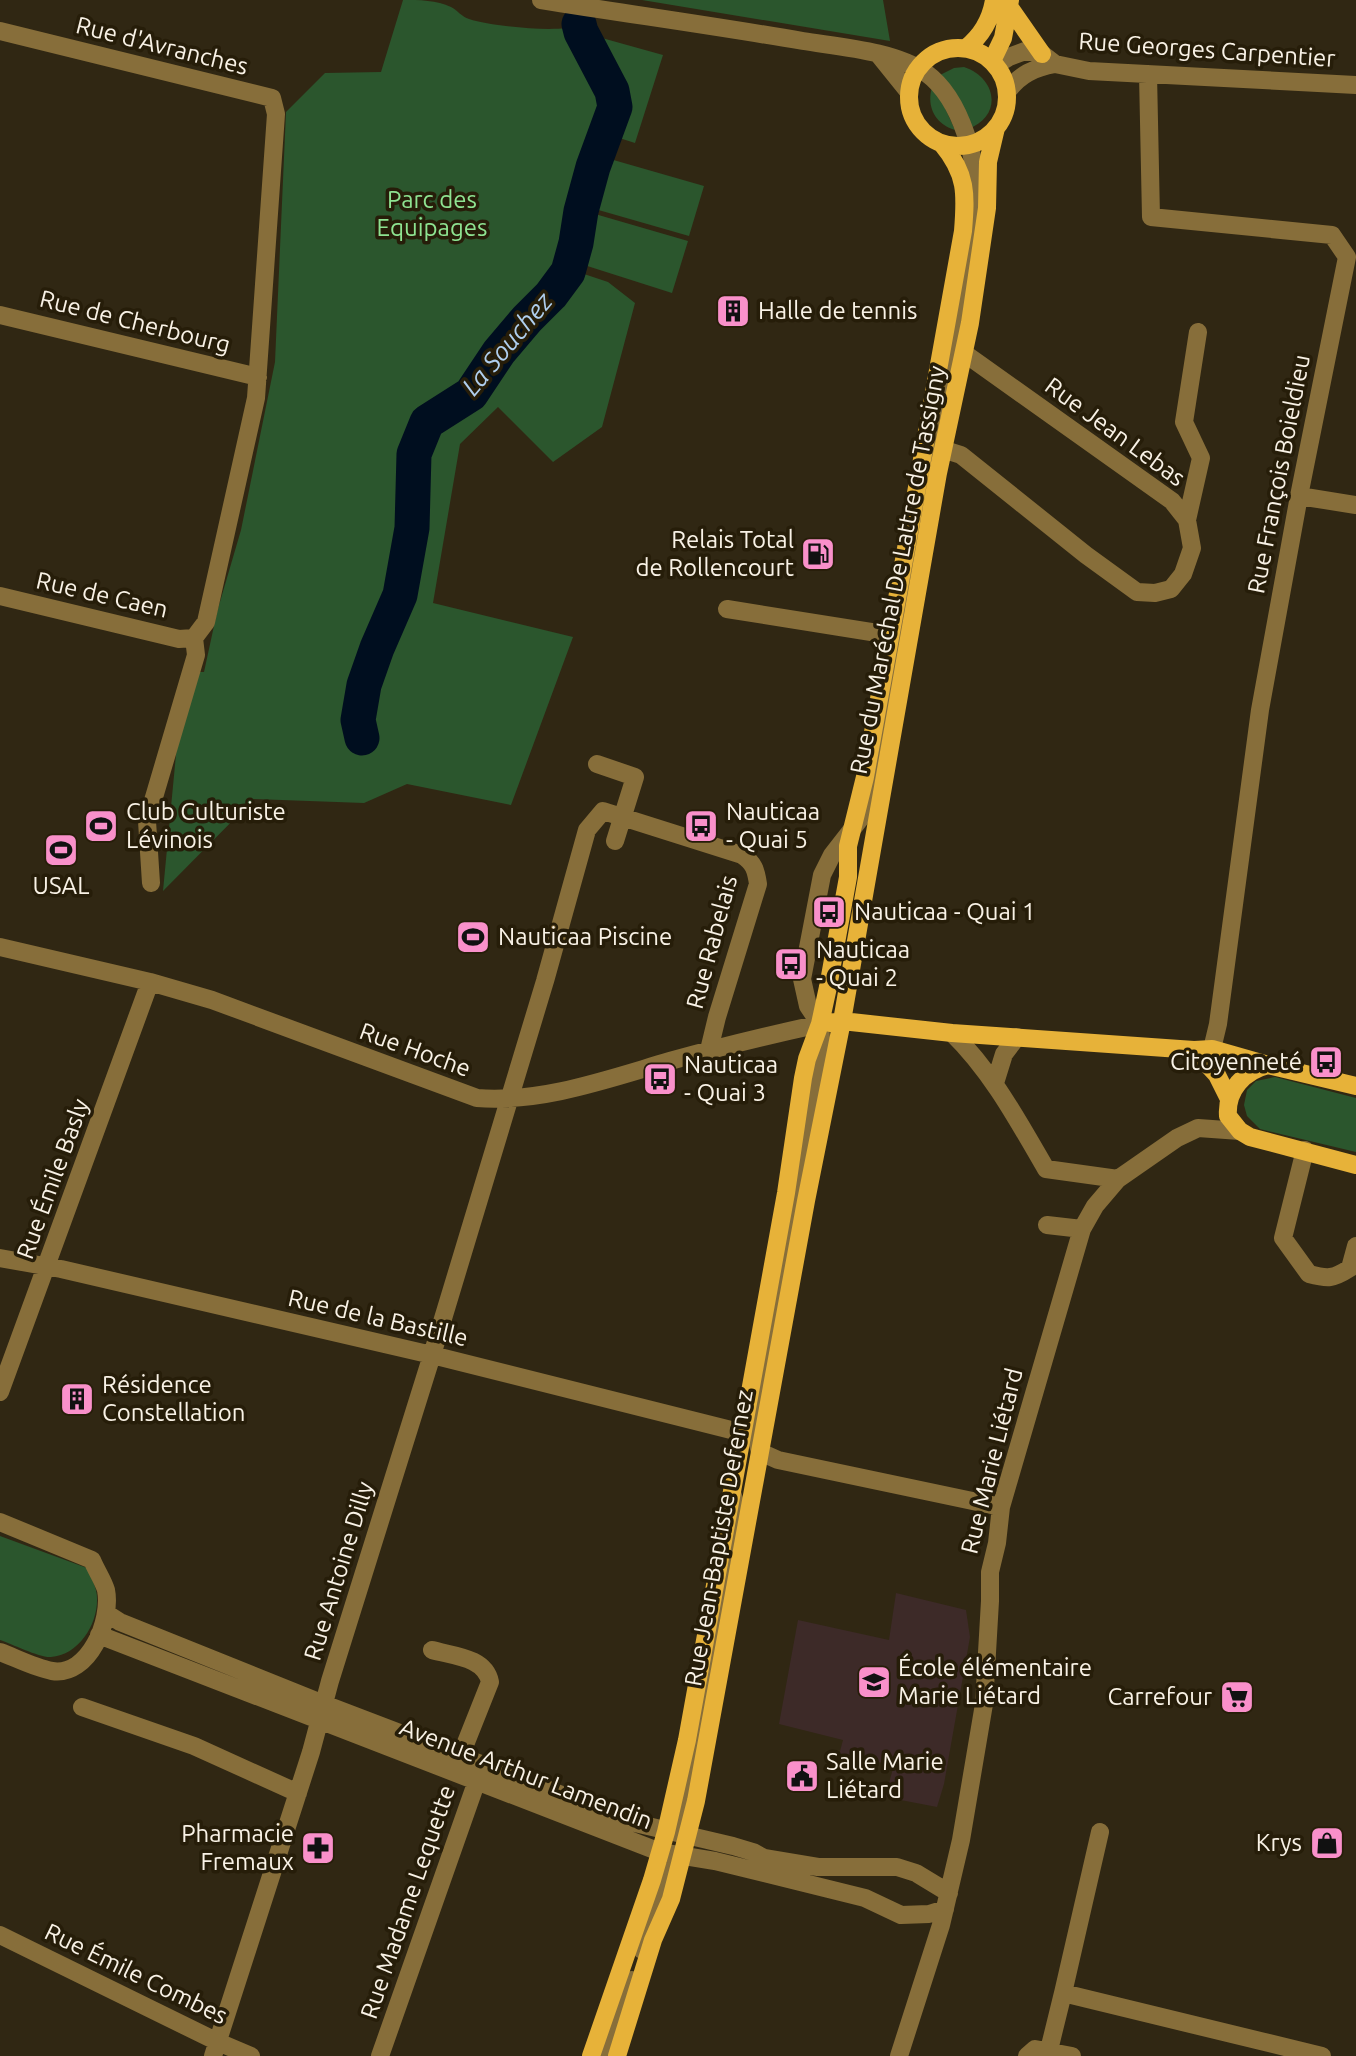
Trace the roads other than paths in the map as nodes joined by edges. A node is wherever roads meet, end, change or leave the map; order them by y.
1 (541, 0) edge
2 (1005, 3) edge
3 (0, 31) edge
4 (965, 48) junction
5 (879, 55) junction
6 (1049, 59) junction
7 (994, 63) junction
8 (918, 68) junction
9 (1148, 74) junction
10 (1356, 85) edge
11 (908, 91) junction
12 (1007, 92) junction
13 (996, 128) junction
14 (942, 144) junction
15 (968, 145) junction
16 (0, 315) edge
17 (1198, 332) dead end
18 (964, 353) junction
19 (258, 377) junction
20 (942, 449) junction
21 (1299, 496) junction
22 (1356, 505) edge
23 (1187, 520) junction
24 (0, 596) edge
25 (727, 609) dead end
26 (890, 635) junction
27 (194, 638) junction
28 (597, 764) dead end
29 (624, 818) junction
30 (587, 830) joint
31 (851, 830) junction
32 (615, 841) dead end
33 (151, 883) dead end
34 (0, 947) edge
35 (150, 982) junction
36 (842, 1021) junction
37 (820, 1024) junction
38 (952, 1033) junction
39 (1017, 1037) junction
40 (1212, 1049) junction
41 (709, 1050) junction
42 (1194, 1050) junction
43 (1268, 1065) junction
44 (995, 1083) junction
45 (1356, 1086) edge
46 (509, 1099) junction
47 (1229, 1099) junction
48 (1240, 1131) junction
49 (1305, 1150) junction
50 (1356, 1165) edge
51 (1118, 1179) junction
52 (1047, 1225) dead end
53 (1082, 1229) junction
54 (1356, 1246) edge
55 (0, 1258) edge
56 (48, 1267) junction
57 (432, 1355) junction
58 (0, 1392) edge
59 (743, 1433) junction
60 (760, 1452) junction
61 (1001, 1507) junction
62 (0, 1522) edge
63 (106, 1613) junction
64 (99, 1635) junction
65 (432, 1650) dead end
66 (0, 1652) edge
67 (82, 1707) dead end
68 (322, 1712) junction
69 (458, 1764) junction
70 (480, 1773) junction
71 (298, 1793) junction
72 (666, 1832) junction
73 (1100, 1832) dead end
74 (688, 1836) junction
75 (660, 1852) junction
76 (683, 1854) junction
77 (947, 1901) junction
78 (0, 1935) edge
79 (1063, 1993) junction
80 (215, 2049) edge
81 (1049, 2050) junction
82 (251, 2056) edge
83 (380, 2056) edge
84 (591, 2056) edge
85 (606, 2056) edge
86 (617, 2056) edge
87 (899, 2056) edge
88 (1027, 2056) edge
89 (1072, 2056) edge
90 (1322, 2056) edge

1 - 5 street
2 - 4 main road
2 - 6 main road
2 - 7 main road
3 - 19 street, Rue d'Avranches
4 - 7 main road
4 - 8 main road
5 - 8 street
5 - 11 street
6 - 7 street, Rue Georges Carpentier
6 - 9 street, Rue Georges Carpentier
6 - 12 street, Rue Georges Carpentier
7 - 12 main road
8 - 11 main road
8 - 15 street
9 - 10 street, Rue Georges Carpentier
9 - 21 street, Rue François Boieldieu
11 - 14 main road, Rue du Maréchal De Lattre de Tassigny
12 - 13 main road, Rue du Maréchal De Lattre de Tassigny
13 - 15 main road
13 - 18 main road, Rue du Maréchal De Lattre de Tassigny
14 - 15 main road
14 - 26 main road, Rue du Maréchal De Lattre de Tassigny
15 - 31 street
16 - 19 street, Rue de Cherbourg
17 - 23 street
18 - 20 main road, Rue du Maréchal De Lattre de Tassigny
18 - 23 street, Rue Jean Lebas
19 - 27 street
20 - 23 street, Rue Jean Lebas
20 - 36 main road, Rue du Maréchal De Lattre de Tassigny
21 - 22 street
21 - 40 street, Rue François Boieldieu
24 - 27 street, Rue de Caen
25 - 26 street
26 - 31 main road, Rue du Maréchal De Lattre de Tassigny
27 - 33 street
28 - 29 street
29 - 30 street, Rue Rabelais
29 - 32 street
29 - 41 street, Rue Rabelais
30 - 46 street, Rue Antoine Dilly
31 - 37 main road, Rue du Maréchal De Lattre de Tassigny
31 - 37 street
34 - 35 street, Rue Hoche
35 - 46 street, Rue Hoche
35 - 56 street, Rue Émile Basly
36 - 37 main road
36 - 38 main road
36 - 60 main road, Rue Jean-Baptiste Defernez
37 - 41 street, Rue Hoche
37 - 59 main road, Rue Jean-Baptiste Defernez
37 - 60 street
38 - 39 main road
38 - 44 street
39 - 42 main road
39 - 44 street
40 - 42 main road
40 - 43 main road
41 - 46 street, Rue Hoche
42 - 47 main road
43 - 45 main road
43 - 47 main road
44 - 51 street
46 - 57 street, Rue Antoine Dilly
47 - 48 main road
48 - 49 main road
48 - 51 street, Rue Marie Liétard
49 - 50 main road
49 - 54 street
51 - 53 street, Rue Marie Liétard
52 - 53 street
53 - 61 street, Rue Marie Liétard
55 - 56 street, Rue de la Bastille
56 - 57 street, Rue de la Bastille
56 - 58 street, Rue Émile Basly
57 - 59 street, Rue de la Bastille
57 - 68 street, Rue Antoine Dilly
59 - 72 main road, Rue Jean-Baptiste Defernez
60 - 61 street
60 - 74 main road, Rue Jean-Baptiste Defernez
61 - 77 street, Rue Marie Liétard
62 - 63 street
63 - 64 street
63 - 68 street
64 - 66 street
64 - 68 street, Avenue Arthur Lamendin
65 - 69 street
67 - 71 street
68 - 69 street, Avenue Arthur Lamendin
68 - 71 street, Rue Antoine Dilly
69 - 70 street, Avenue Arthur Lamendin
70 - 72 street
70 - 75 street, Avenue Arthur Lamendin
70 - 83 street, Rue Madame Lequette
71 - 80 street, Rue Antoine Dilly
72 - 74 street
72 - 75 main road, Rue Jean-Baptiste Defernez
73 - 79 street
74 - 76 main road, Rue Jean-Baptiste Defernez
74 - 77 street
75 - 76 street, Avenue Arthur Lamendin
75 - 84 main road, Rue Jean-Baptiste Defernez
76 - 77 street, Avenue Arthur Lamendin
76 - 85 street
76 - 86 main road, Rue Jean-Baptiste Defernez
77 - 87 street, Rue Marie Liétard
78 - 80 street, Rue Émile Combes
79 - 81 street
79 - 90 street
80 - 82 street, Rue Émile Combes
81 - 88 street
81 - 89 street

